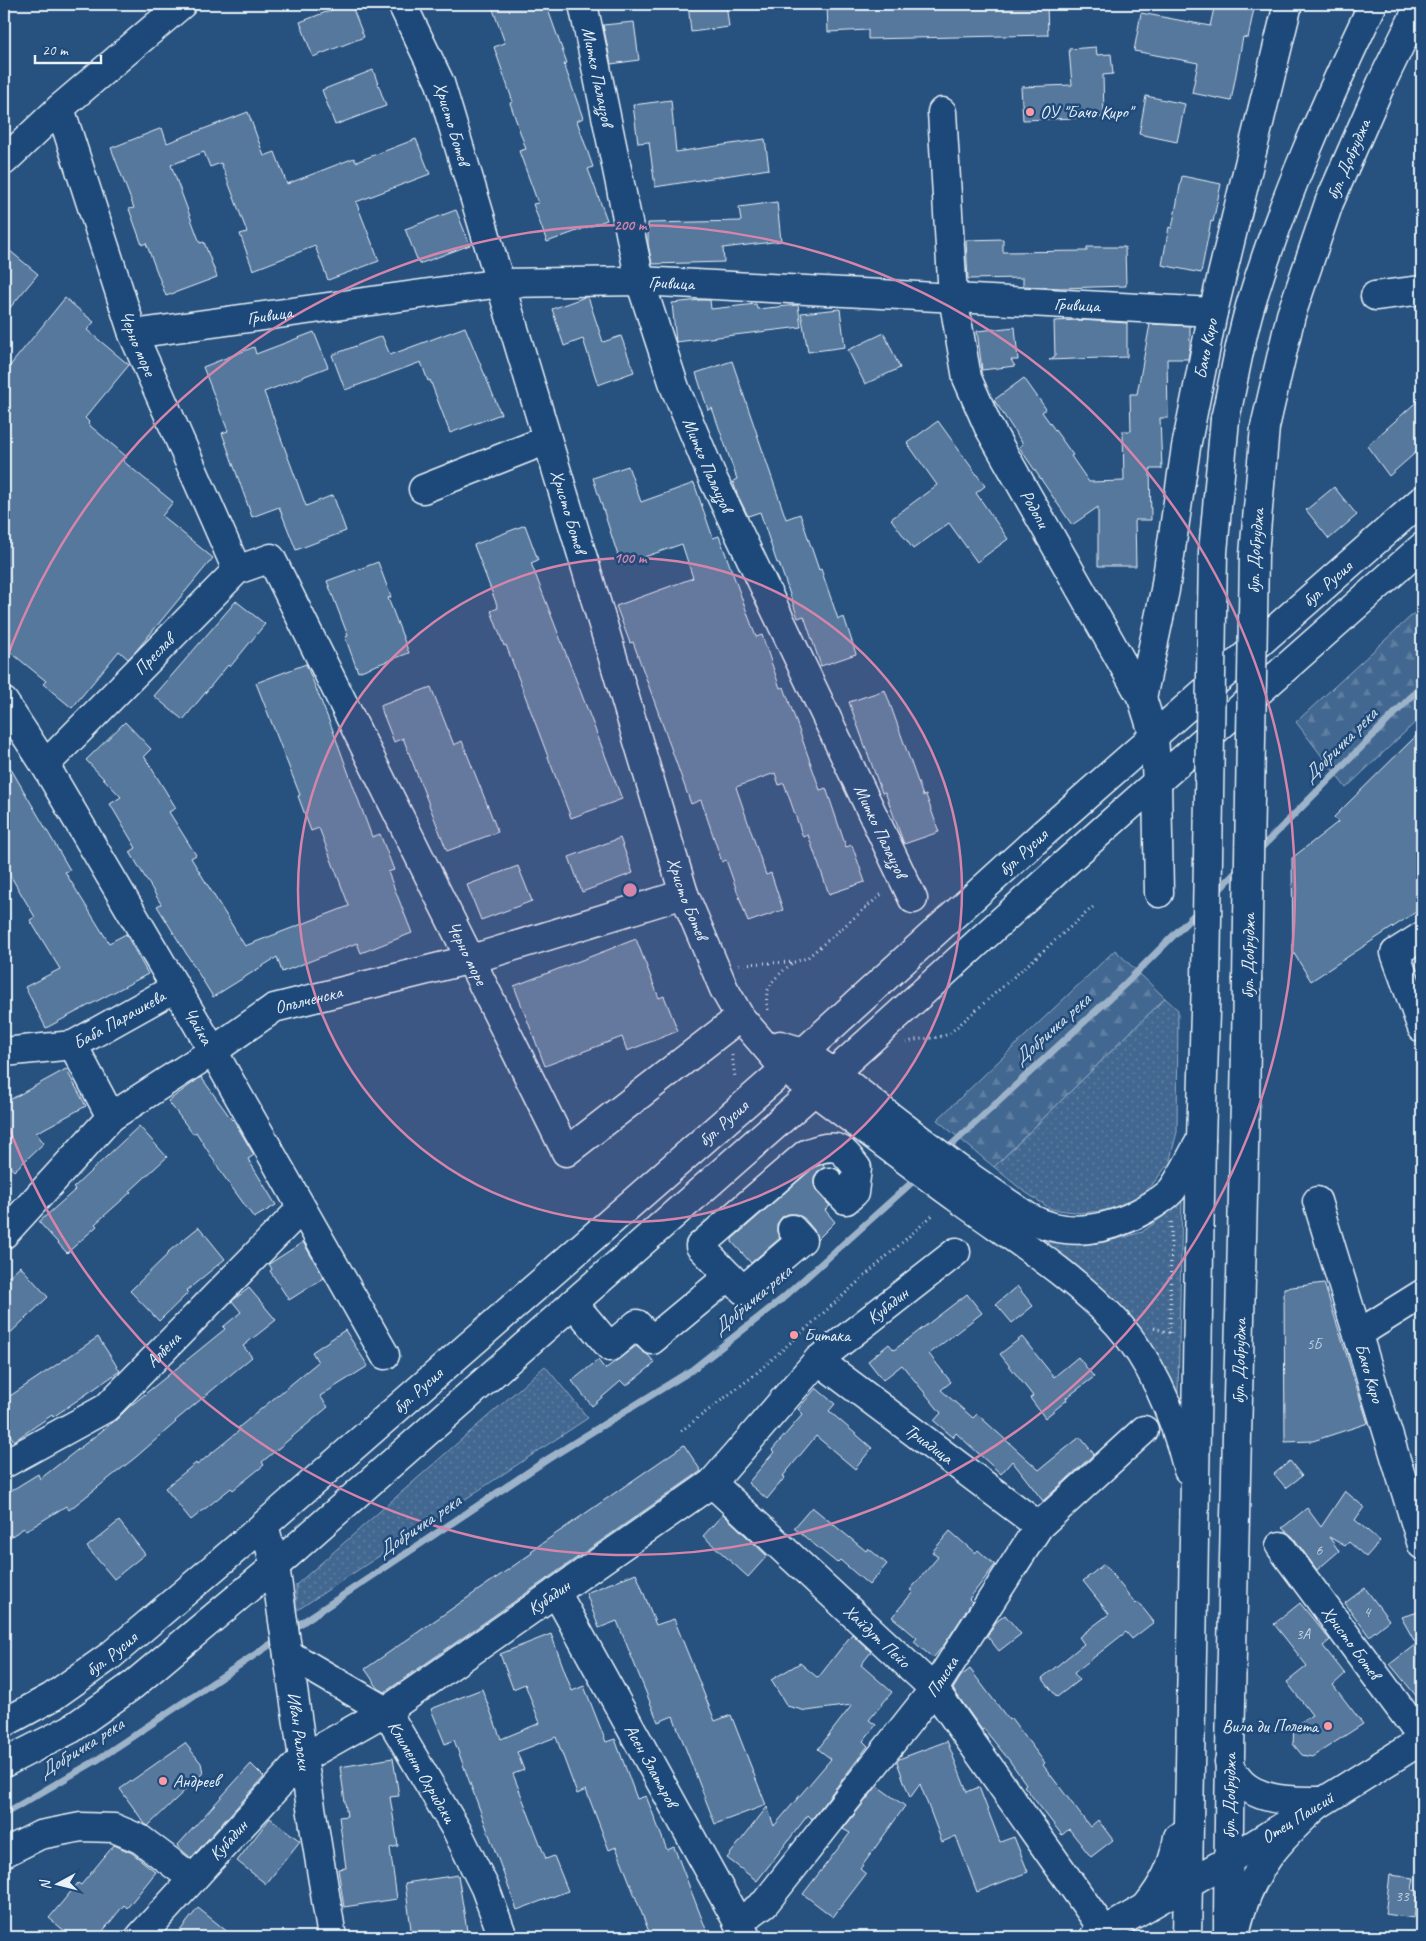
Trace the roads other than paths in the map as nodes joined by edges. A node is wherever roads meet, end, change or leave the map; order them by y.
1 (182, 4) edge
2 (402, 4) edge
3 (583, 4) edge
4 (1288, 4) edge
5 (1373, 4) edge
6 (1420, 4) edge
7 (1422, 45) edge
8 (1381, 84) junction
9 (60, 108) junction
10 (942, 112) dead end
11 (4, 160) edge
12 (640, 281) junction
13 (501, 283) junction
14 (1422, 290) edge
15 (1375, 296) dead end
16 (953, 297) junction
17 (1213, 312) junction
18 (133, 334) junction
19 (547, 440) junction
20 (423, 489) dead end
21 (1422, 500) edge
22 (1422, 547) edge
23 (271, 558) joint
24 (238, 570) junction
25 (1142, 698) junction
26 (4, 702) edge
27 (1154, 736) junction
28 (44, 765) junction
29 (1158, 782) junction
30 (907, 887) road end
31 (1158, 893) dead end
32 (684, 894) junction
33 (1422, 936) edge
34 (472, 959) junction
35 (175, 988) junction
36 (740, 1017) junction
37 (1422, 1028) edge
38 (868, 1042) junction
39 (73, 1045) junction
40 (212, 1051) junction
41 (4, 1052) edge
42 (794, 1061) junction
43 (834, 1073) junction
44 (814, 1091) junction
45 (889, 1116) junction
46 (111, 1117) junction
47 (1201, 1139) junction
48 (915, 1151) junction
49 (949, 1177) junction
50 (829, 1182) dead end
51 (1317, 1201) dead end
52 (301, 1209) junction
53 (792, 1229) dead end
54 (4, 1234) edge
55 (956, 1252) dead end
56 (729, 1276) junction
57 (1422, 1294) edge
58 (573, 1303) junction
59 (1358, 1334) junction
60 (385, 1355) dead end
61 (818, 1360) junction
62 (1144, 1430) dead end
63 (4, 1464) edge
64 (712, 1484) junction
65 (1196, 1501) junction
66 (264, 1525) junction
67 (1039, 1526) junction
68 (1422, 1545) edge
69 (1280, 1546) dead end
70 (275, 1566) junction
71 (556, 1592) junction
72 (286, 1640) junction
73 (934, 1689) junction
74 (386, 1711) junction
75 (4, 1723) edge
76 (1422, 1739) edge
77 (303, 1758) junction
78 (1229, 1762) junction
79 (4, 1763) edge
80 (1190, 1764) junction
81 (1322, 1800) junction
82 (4, 1852) edge
83 (1228, 1860) junction
84 (192, 1879) junction
85 (1188, 1883) junction
86 (1146, 1907) junction
87 (742, 1930) edge
88 (1099, 1935) edge
89 (140, 1937) edge
90 (332, 1937) edge
91 (503, 1937) edge
92 (1187, 1937) edge
93 (1228, 1937) edge
94 (1235, 1937) edge

1 - 9 street
2 - 13 street, Христо Ботев
3 - 12 street, Митко Палаузов
4 - 17 street, Бачо Киро
5 - 47 street, bridge
6 - 8 street, бул. Добруджа
7 - 8 street
8 - 78 street, бул. Добруджа, bridge
9 - 11 street
9 - 18 street, Черно море
10 - 16 street, Родопи
12 - 13 street, Гривица
12 - 16 street, Гривица
12 - 30 street, Митко Палаузов
13 - 18 street, Гривица
13 - 19 street, Христо Ботев
14 - 15 street
16 - 17 street, Гривица
16 - 25 street, Родопи
17 - 25 street, Бачо Киро
18 - 24 street, Черно море
19 - 20 street
19 - 32 street, Христо Ботев
21 - 27 street, бул. Русия
22 - 29 street, бул. Русия
23 - 24 street, Преслав
23 - 34 street, Черно море
24 - 28 street, Преслав
25 - 27 street, Родопи
26 - 28 street, Чайка
27 - 29 street, Родопи
27 - 42 street, бул. Русия
28 - 35 street, Чайка
29 - 31 street, Родопи
29 - 38 street, бул. Русия
32 - 34 street, Опълченска
32 - 36 street, Христо Ботев
33 - 37 street
34 - 36 street, Черно море
34 - 40 street, Опълченска
35 - 39 street, Баба Парашкева
35 - 40 street, Чайка
36 - 42 street, Христо Ботев
38 - 43 street, бул. Русия
38 - 45 street
39 - 41 street, Баба Парашкева
39 - 46 street
40 - 46 street, Опълченска
40 - 52 street, Чайка
42 - 43 street
42 - 44 street
42 - 66 street, бул. Русия
43 - 44 street, бул. Русия
43 - 45 street
44 - 48 street
44 - 58 street, бул. Русия
45 - 48 street
46 - 54 street, Опълченска
47 - 49 street
47 - 65 street
48 - 49 street
49 - 65 street
50 - 56 street
51 - 59 street, Бачо Киро
52 - 60 street, Чайка
52 - 63 street, Албена
53 - 56 street
55 - 61 street, Кубадин
56 - 58 street
57 - 59 street
58 - 70 street, бул. Русия
59 - 68 street, Бачо Киро
61 - 64 street, Кубадин
61 - 67 street, Триадица
62 - 67 street, Плиска
64 - 71 street, Кубадин
64 - 73 street, Хайдут Пейо
65 - 80 street
66 - 70 street, Иван Рилски
66 - 75 street, бул. Русия
67 - 73 street, Плиска
69 - 76 street, Христо Ботев
70 - 72 street, Иван Рилски
70 - 79 street, бул. Русия
71 - 74 street, Кубадин
71 - 87 street, Асен Златаров
72 - 74 street, Климент Охридски
72 - 77 street, Иван Рилски
73 - 87 street, Плиска
73 - 88 street, Хайдут Пейо
74 - 77 street, Кубадин
74 - 91 street, Климент Охридски
76 - 81 street, Отец Паисий
77 - 84 street, Кубадин
77 - 90 street, Иван Рилски
78 - 81 street
78 - 83 street, бул. Добруджа
80 - 85 street
80 - 86 street
81 - 83 street, Отец Паисий
81 - 94 street
82 - 84 street
83 - 85 street, Отец Паисий
83 - 93 street, бул. Добруджа
84 - 89 street, Кубадин
85 - 86 street, Отец Паисий
85 - 92 street
86 - 88 street, Отец Паисий

